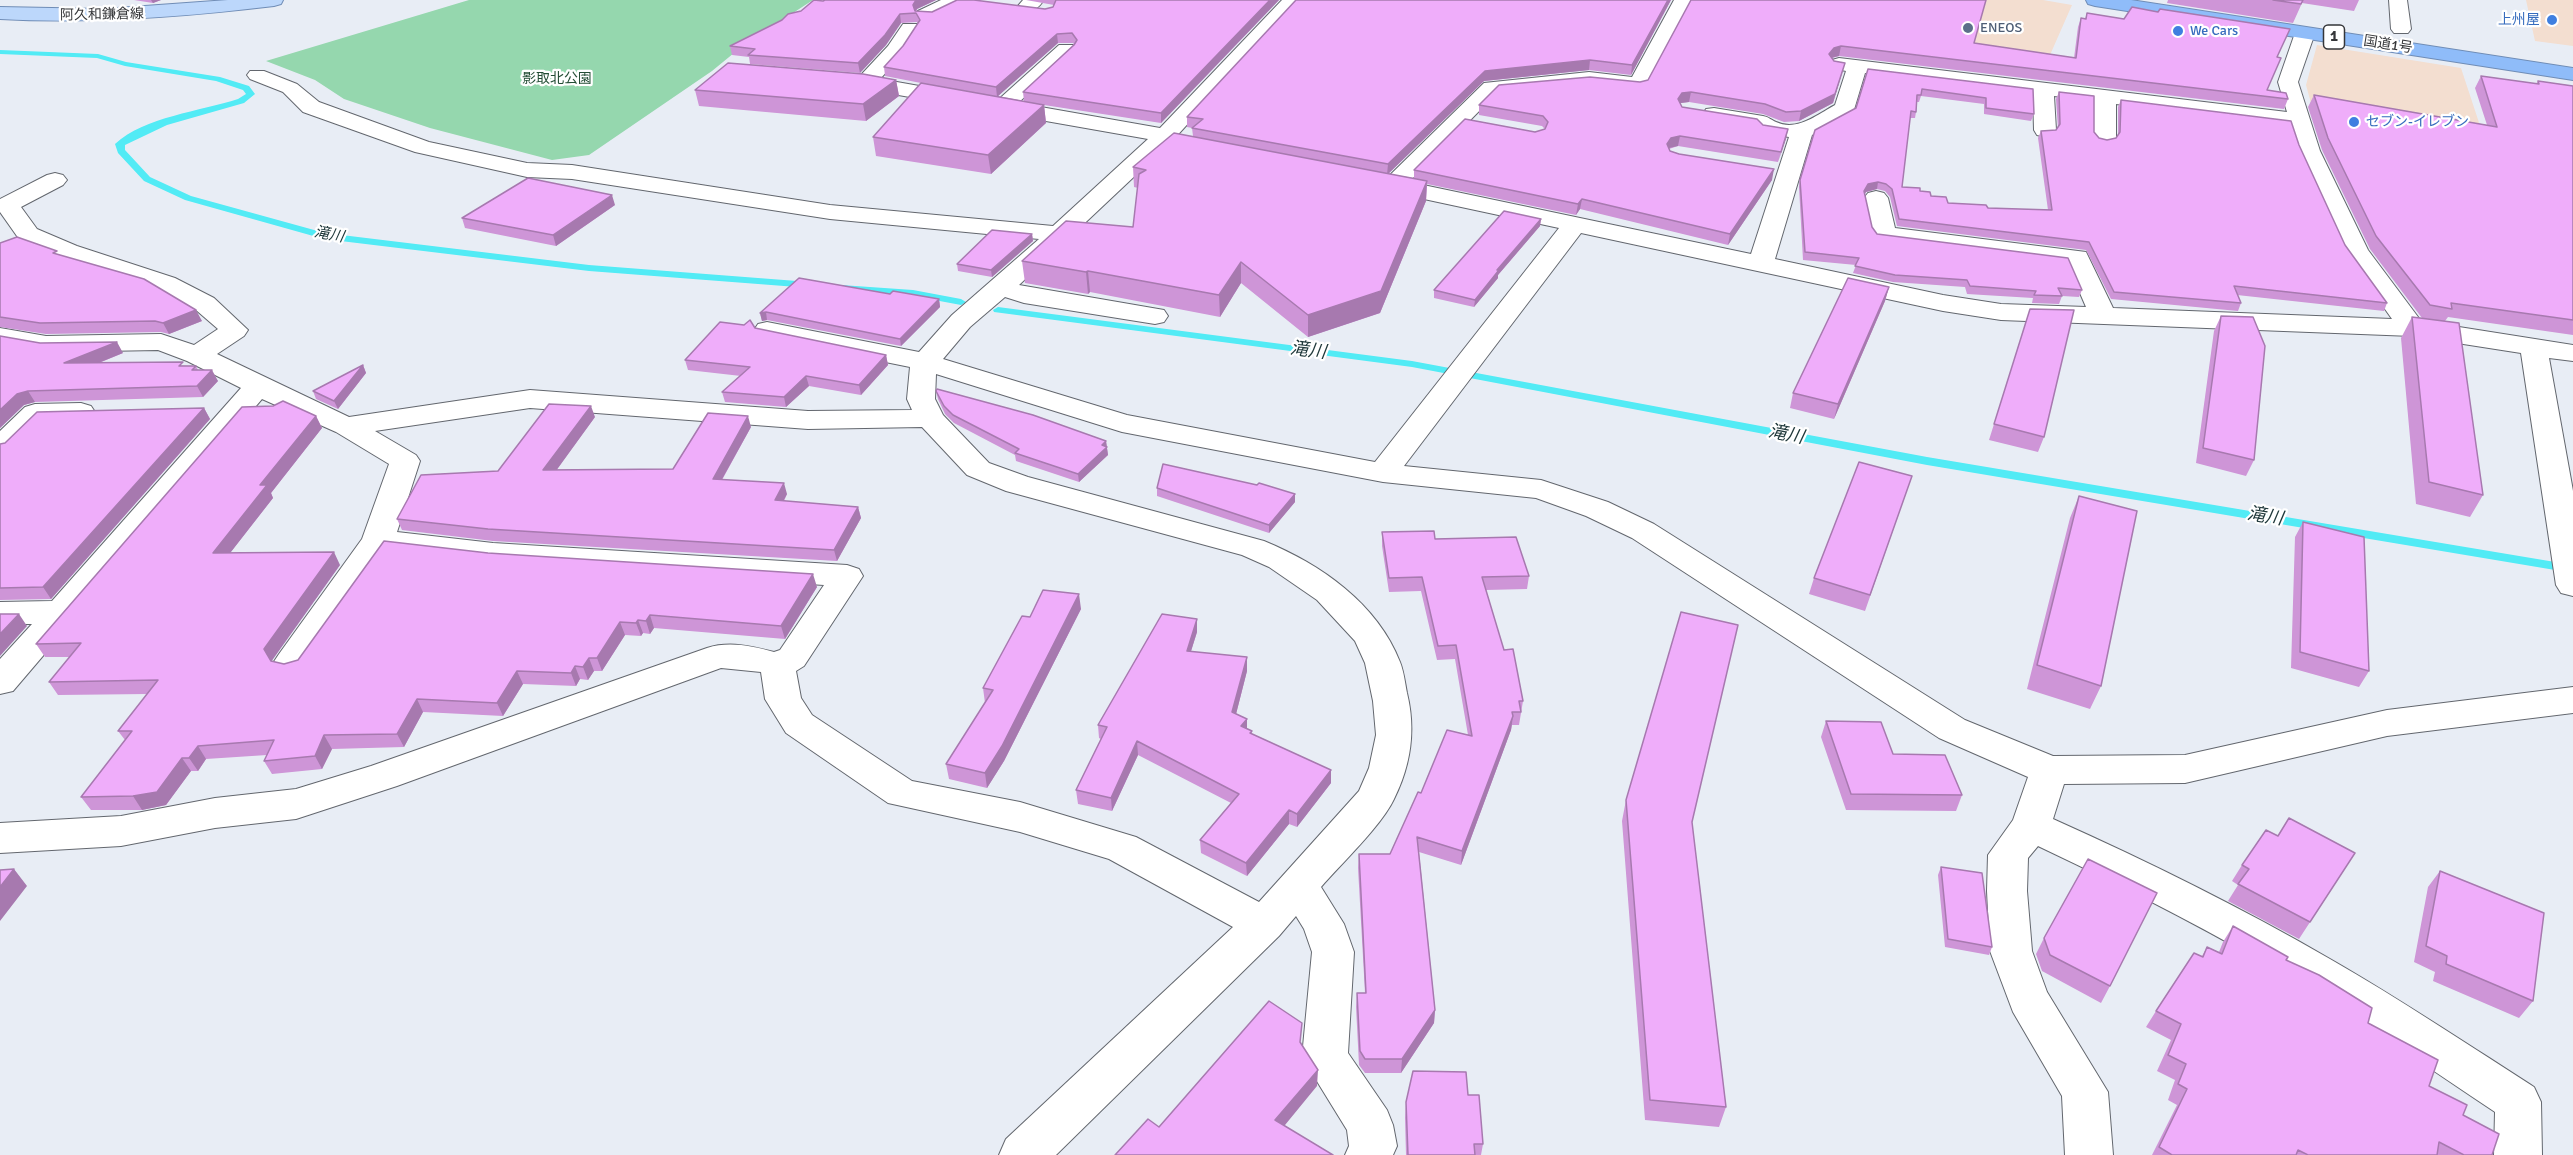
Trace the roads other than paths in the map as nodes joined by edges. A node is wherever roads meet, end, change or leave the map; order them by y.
1 (274, 0) edge
2 (965, 0) edge
3 (1293, 0) edge
4 (1683, 0) edge
5 (2095, 0) edge
6 (2213, 0) edge
7 (2398, 0) edge
8 (1005, 5) edge
9 (1035, 6) edge
10 (0, 13) edge
11 (2401, 29) junction
12 (2305, 33) junction
13 (1067, 55) edge
14 (2573, 55) edge
15 (2573, 74) edge
16 (257, 75) dead end
17 (832, 80) edge
18 (866, 82) junction
19 (2043, 90) junction
20 (2105, 97) junction
21 (1002, 107) junction
22 (1689, 110) edge
23 (1458, 120) junction
24 (2298, 120) junction
25 (1480, 124) edge
26 (2045, 130) edge
27 (1802, 132) junction
28 (2105, 138) edge
29 (1169, 140) junction
30 (1358, 178) edge
31 (55, 180) dead end
32 (1393, 185) junction
33 (1876, 198) dead end
34 (1576, 223) junction
35 (1059, 234) junction
36 (1761, 263) junction
37 (1001, 287) junction
38 (2102, 314) junction
39 (1155, 316) edge
40 (2412, 328) junction
41 (767, 330) edge
42 (0, 336) edge
43 (2534, 347) junction
44 (2573, 353) edge
45 (197, 355) junction
46 (925, 362) junction
47 (249, 397) junction
48 (203, 408) edge
49 (107, 411) edge
50 (930, 418) junction
51 (346, 426) junction
52 (0, 447) edge
53 (1383, 473) junction
54 (378, 540) junction
55 (2571, 574) edge
56 (59, 612) junction
57 (0, 613) edge
58 (291, 663) edge
59 (777, 665) junction
60 (0, 682) edge
61 (2573, 700) edge
62 (2049, 770) junction
63 (2031, 826) junction
64 (0, 837) edge
65 (1298, 885) junction
66 (1264, 924) junction
67 (1023, 1155) edge
68 (1369, 1155) edge
69 (2089, 1155) edge
70 (2518, 1155) edge

1 - 10 main road, 阿久和鎌倉線
2 - 18 street
3 - 29 street
4 - 23 street
5 - 12 highway, 国道1号 / 1
6 - 11 highway, 国道1号 / 1
7 - 11 street
8 - 9 street
11 - 14 highway, 国道1号 / 1
12 - 15 highway, 国道1号 / 1
12 - 24 street
13 - 21 street
16 - 35 street
17 - 18 street
18 - 21 street
19 - 20 street
19 - 26 street
19 - 27 street
20 - 24 street
20 - 28 street
21 - 29 street
22 - 27 street
23 - 25 street
23 - 32 street
24 - 40 street
27 - 36 street
29 - 35 street
30 - 32 street
31 - 45 street
32 - 34 street
33 - 38 street
34 - 36 street
34 - 53 street
35 - 37 street
36 - 38 street
37 - 39 street
37 - 46 street
38 - 40 street
40 - 43 street
41 - 46 street
42 - 45 street
43 - 44 street
43 - 55 street
45 - 47 street
46 - 50 street
46 - 53 street
47 - 48 street
47 - 51 street
47 - 56 street
49 - 52 street
50 - 51 street
50 - 65 street
51 - 54 street
53 - 62 street
54 - 58 street
54 - 59 street
56 - 57 street
56 - 60 street
59 - 64 street
59 - 66 street
61 - 62 street
62 - 63 street
63 - 69 street
63 - 70 street
65 - 66 street
65 - 68 street
66 - 67 street

